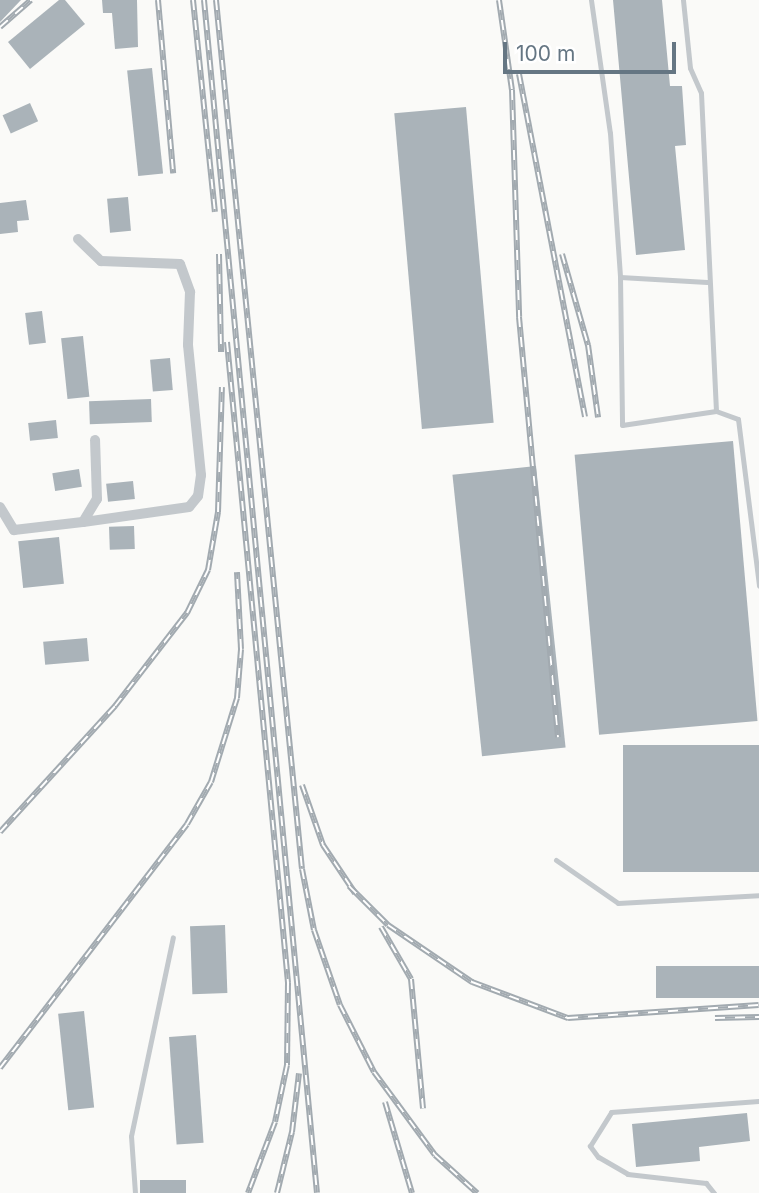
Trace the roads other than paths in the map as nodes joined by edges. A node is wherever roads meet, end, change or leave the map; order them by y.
1 (591, 0) edge
2 (683, 0) edge
3 (78, 239) dead end
4 (620, 277) junction
5 (707, 282) junction
6 (716, 411) junction
7 (95, 440) dead end
8 (0, 507) edge
9 (83, 522) junction
10 (759, 586) edge
11 (556, 860) dead end
12 (759, 895) edge
13 (173, 937) dead end
14 (759, 1101) edge
15 (135, 1193) edge
16 (714, 1193) edge

1 - 4 lane
2 - 5 lane
3 - 9 street
4 - 5 lane
4 - 6 lane
5 - 6 lane
6 - 10 lane
7 - 9 street
8 - 9 street
11 - 12 lane
13 - 15 lane
14 - 16 lane

